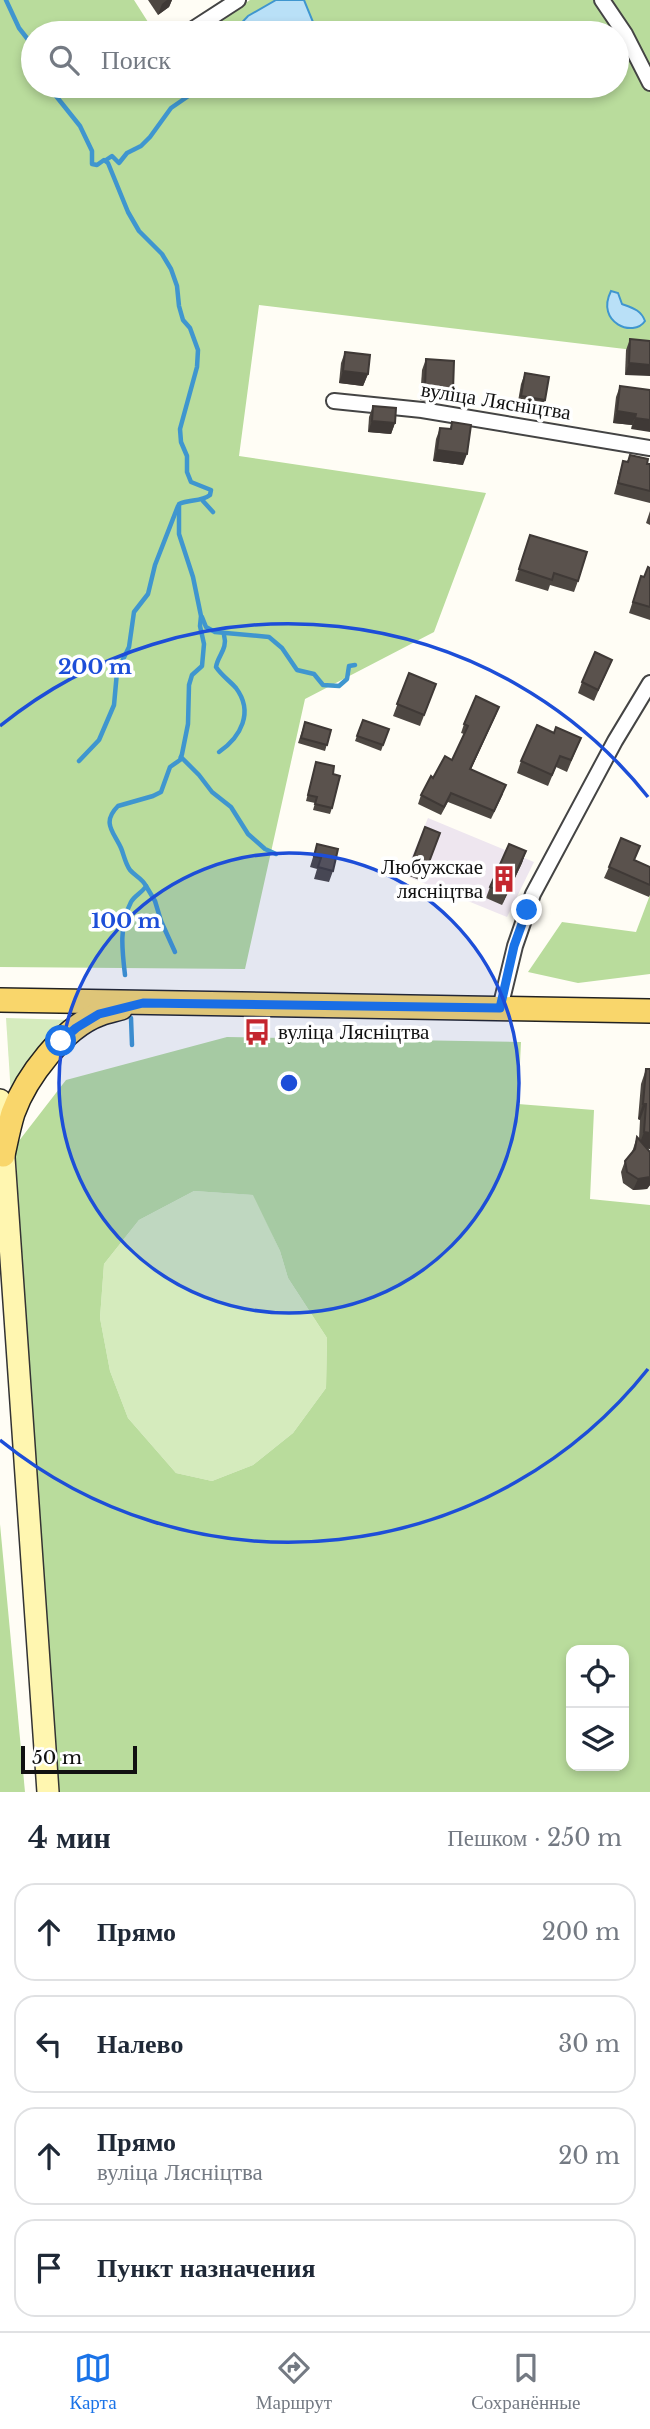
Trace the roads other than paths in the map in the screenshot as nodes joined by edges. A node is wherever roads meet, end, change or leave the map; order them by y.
1 (238, 0) edge
2 (602, 0) edge
3 (206, 21) edge
4 (616, 21) edge
5 (629, 42) edge
6 (650, 83) edge
7 (334, 401) dead end
8 (650, 448) edge
9 (650, 683) edge
10 (0, 1000) edge
11 (143, 1003) junction
12 (500, 1008) junction
13 (650, 1011) edge
14 (0, 1100) edge
15 (2, 1151) edge
16 (48, 1792) edge

1 - 3 street
2 - 4 street
5 - 6 street
7 - 8 street, вуліца Лясніцтва
9 - 12 street
10 - 11 main road
11 - 12 main road
11 - 15 main road
12 - 13 main road
14 - 15 street
15 - 16 street

